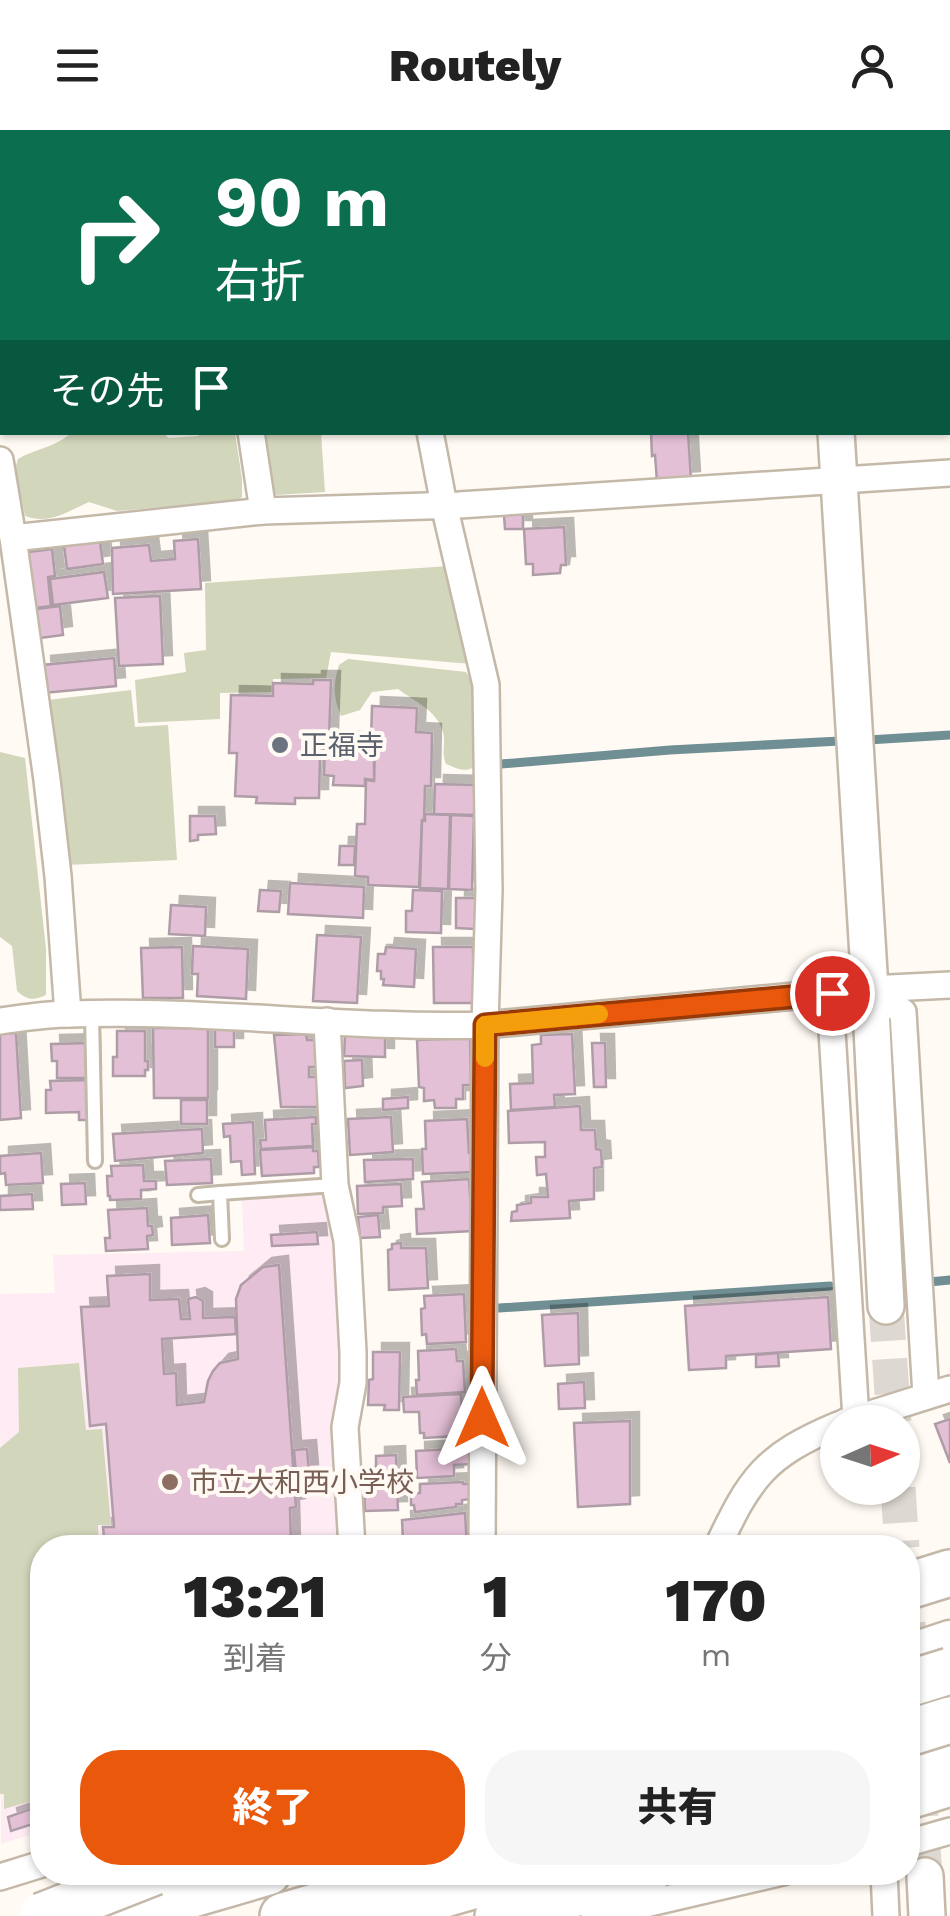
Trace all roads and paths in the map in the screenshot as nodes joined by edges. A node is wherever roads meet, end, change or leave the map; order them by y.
1 (250, 435) edge
2 (431, 435) edge
3 (836, 435) edge
4 (0, 460) edge
5 (950, 472) edge
6 (839, 479) junction
7 (444, 506) junction
8 (263, 511) junction
9 (14, 538) junction
10 (950, 986) edge
11 (870, 989) junction
12 (80, 1014) junction
13 (0, 1020) edge
14 (327, 1021) junction
15 (485, 1025) junction
16 (95, 1162) dead end
17 (335, 1185) junction
18 (220, 1193) junction
19 (198, 1195) dead end
20 (222, 1238) dead end
21 (886, 1306) tunnel mouth
22 (938, 1393) edge
23 (845, 1405) edge
24 (900, 1405) edge
25 (820, 1433) edge
26 (351, 1535) edge
27 (482, 1535) edge
28 (724, 1535) edge
29 (950, 1572) edge
30 (920, 1582) edge
31 (950, 1641) edge
32 (920, 1651) edge
33 (950, 1670) edge
34 (920, 1680) edge
35 (950, 1720) edge
36 (920, 1729) edge
37 (950, 1745) edge
38 (920, 1755) edge
39 (950, 1783) edge
40 (920, 1792) edge
41 (950, 1831) edge
42 (920, 1840) edge
43 (30, 1868) edge
44 (925, 1876) tunnel mouth
45 (0, 1877) edge
46 (34, 1885) edge
47 (117, 1885) edge
48 (133, 1885) edge
49 (223, 1885) edge
50 (389, 1885) edge
51 (485, 1885) edge
52 (604, 1885) edge
53 (728, 1885) edge
54 (885, 1885) edge
55 (34, 1914) edge
56 (117, 1916) edge
57 (282, 1916) edge
58 (377, 1916) edge
59 (498, 1916) edge
60 (594, 1916) edge
61 (886, 1916) edge
62 (927, 1916) edge

1 - 8 street
2 - 7 street
3 - 6 street
4 - 9 street
5 - 6 street
6 - 7 street
6 - 11 street
7 - 8 street
7 - 15 street
8 - 9 street
9 - 12 street
10 - 11 street
11 - 15 street
11 - 21 street
11 - 22 street
11 - 23 street
12 - 13 street
12 - 14 street
12 - 16 lane
14 - 15 street
14 - 17 street
15 - 27 street
17 - 18 lane
17 - 26 street
18 - 19 lane
18 - 20 lane
22 - 24 street
25 - 28 street
29 - 30 highway
31 - 32 main road
33 - 34 highway, bridge
35 - 36 highway, bridge
37 - 38 main road
39 - 40 highway
41 - 42 street
43 - 45 street
44 - 62 street
46 - 55 street
47 - 55 highway, bridge
48 - 55 main road
49 - 56 highway
50 - 57 highway
51 - 58 main road
52 - 59 highway
53 - 60 street
54 - 61 street

